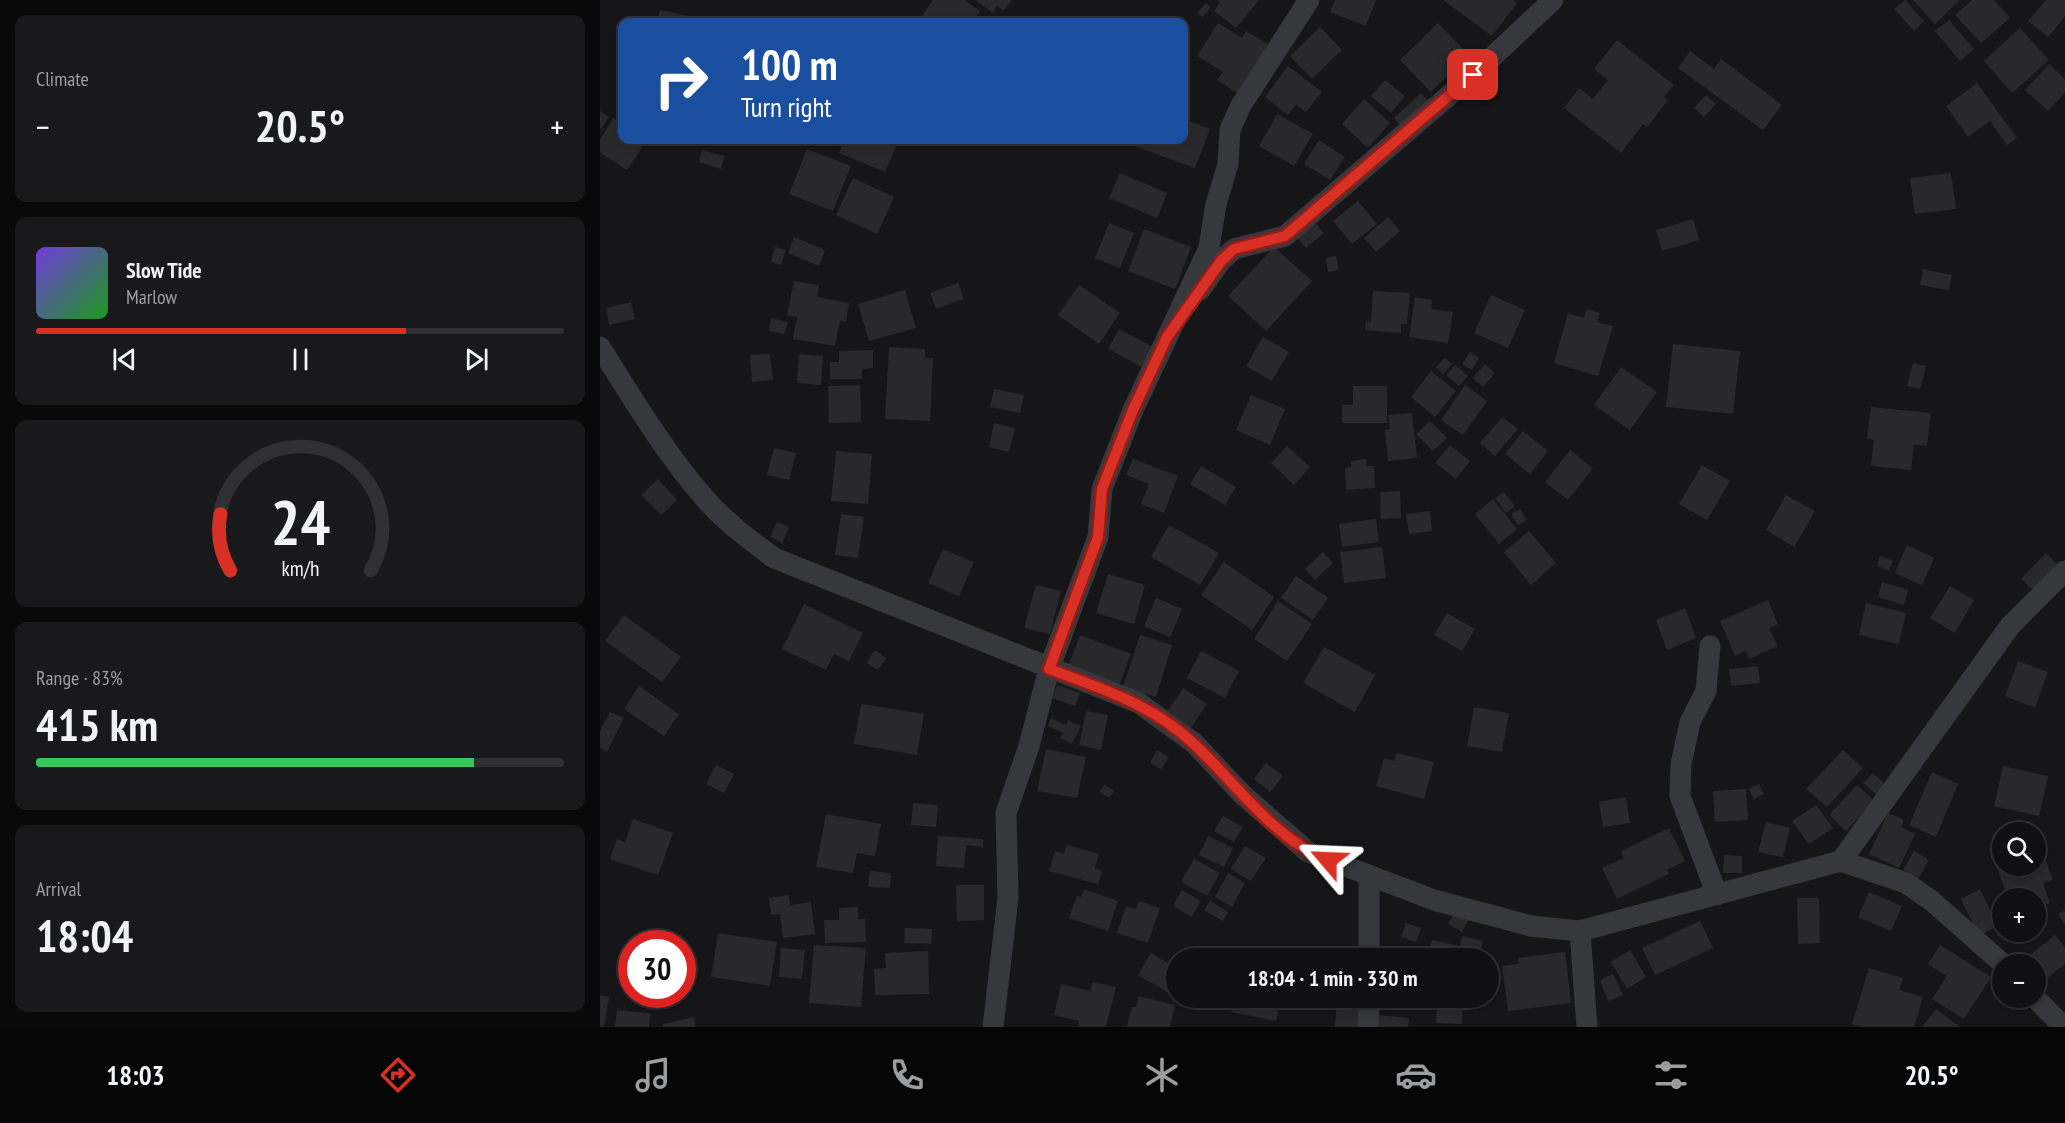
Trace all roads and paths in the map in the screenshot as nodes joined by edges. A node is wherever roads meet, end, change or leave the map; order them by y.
1 (1309, 0) edge
2 (1553, 0) edge
3 (1167, 337) junction
4 (600, 347) edge
5 (2065, 571) edge
6 (1710, 646) dead end
7 (1049, 669) junction
8 (1841, 861) junction
9 (1369, 875) junction
10 (1717, 895) junction
11 (1580, 931) junction
12 (1369, 948) edge
13 (1992, 954) edge
14 (1368, 1008) edge
15 (2045, 1008) edge
16 (993, 1027) edge
17 (1368, 1027) edge
18 (1587, 1027) edge
19 (2064, 1027) edge

1 - 3 street
2 - 3 street
3 - 7 street
4 - 7 street
5 - 8 street
6 - 10 street
7 - 9 street
7 - 16 street
8 - 10 street
8 - 13 street
9 - 11 street
9 - 12 street
10 - 11 street
11 - 18 street
14 - 17 street
15 - 19 street

